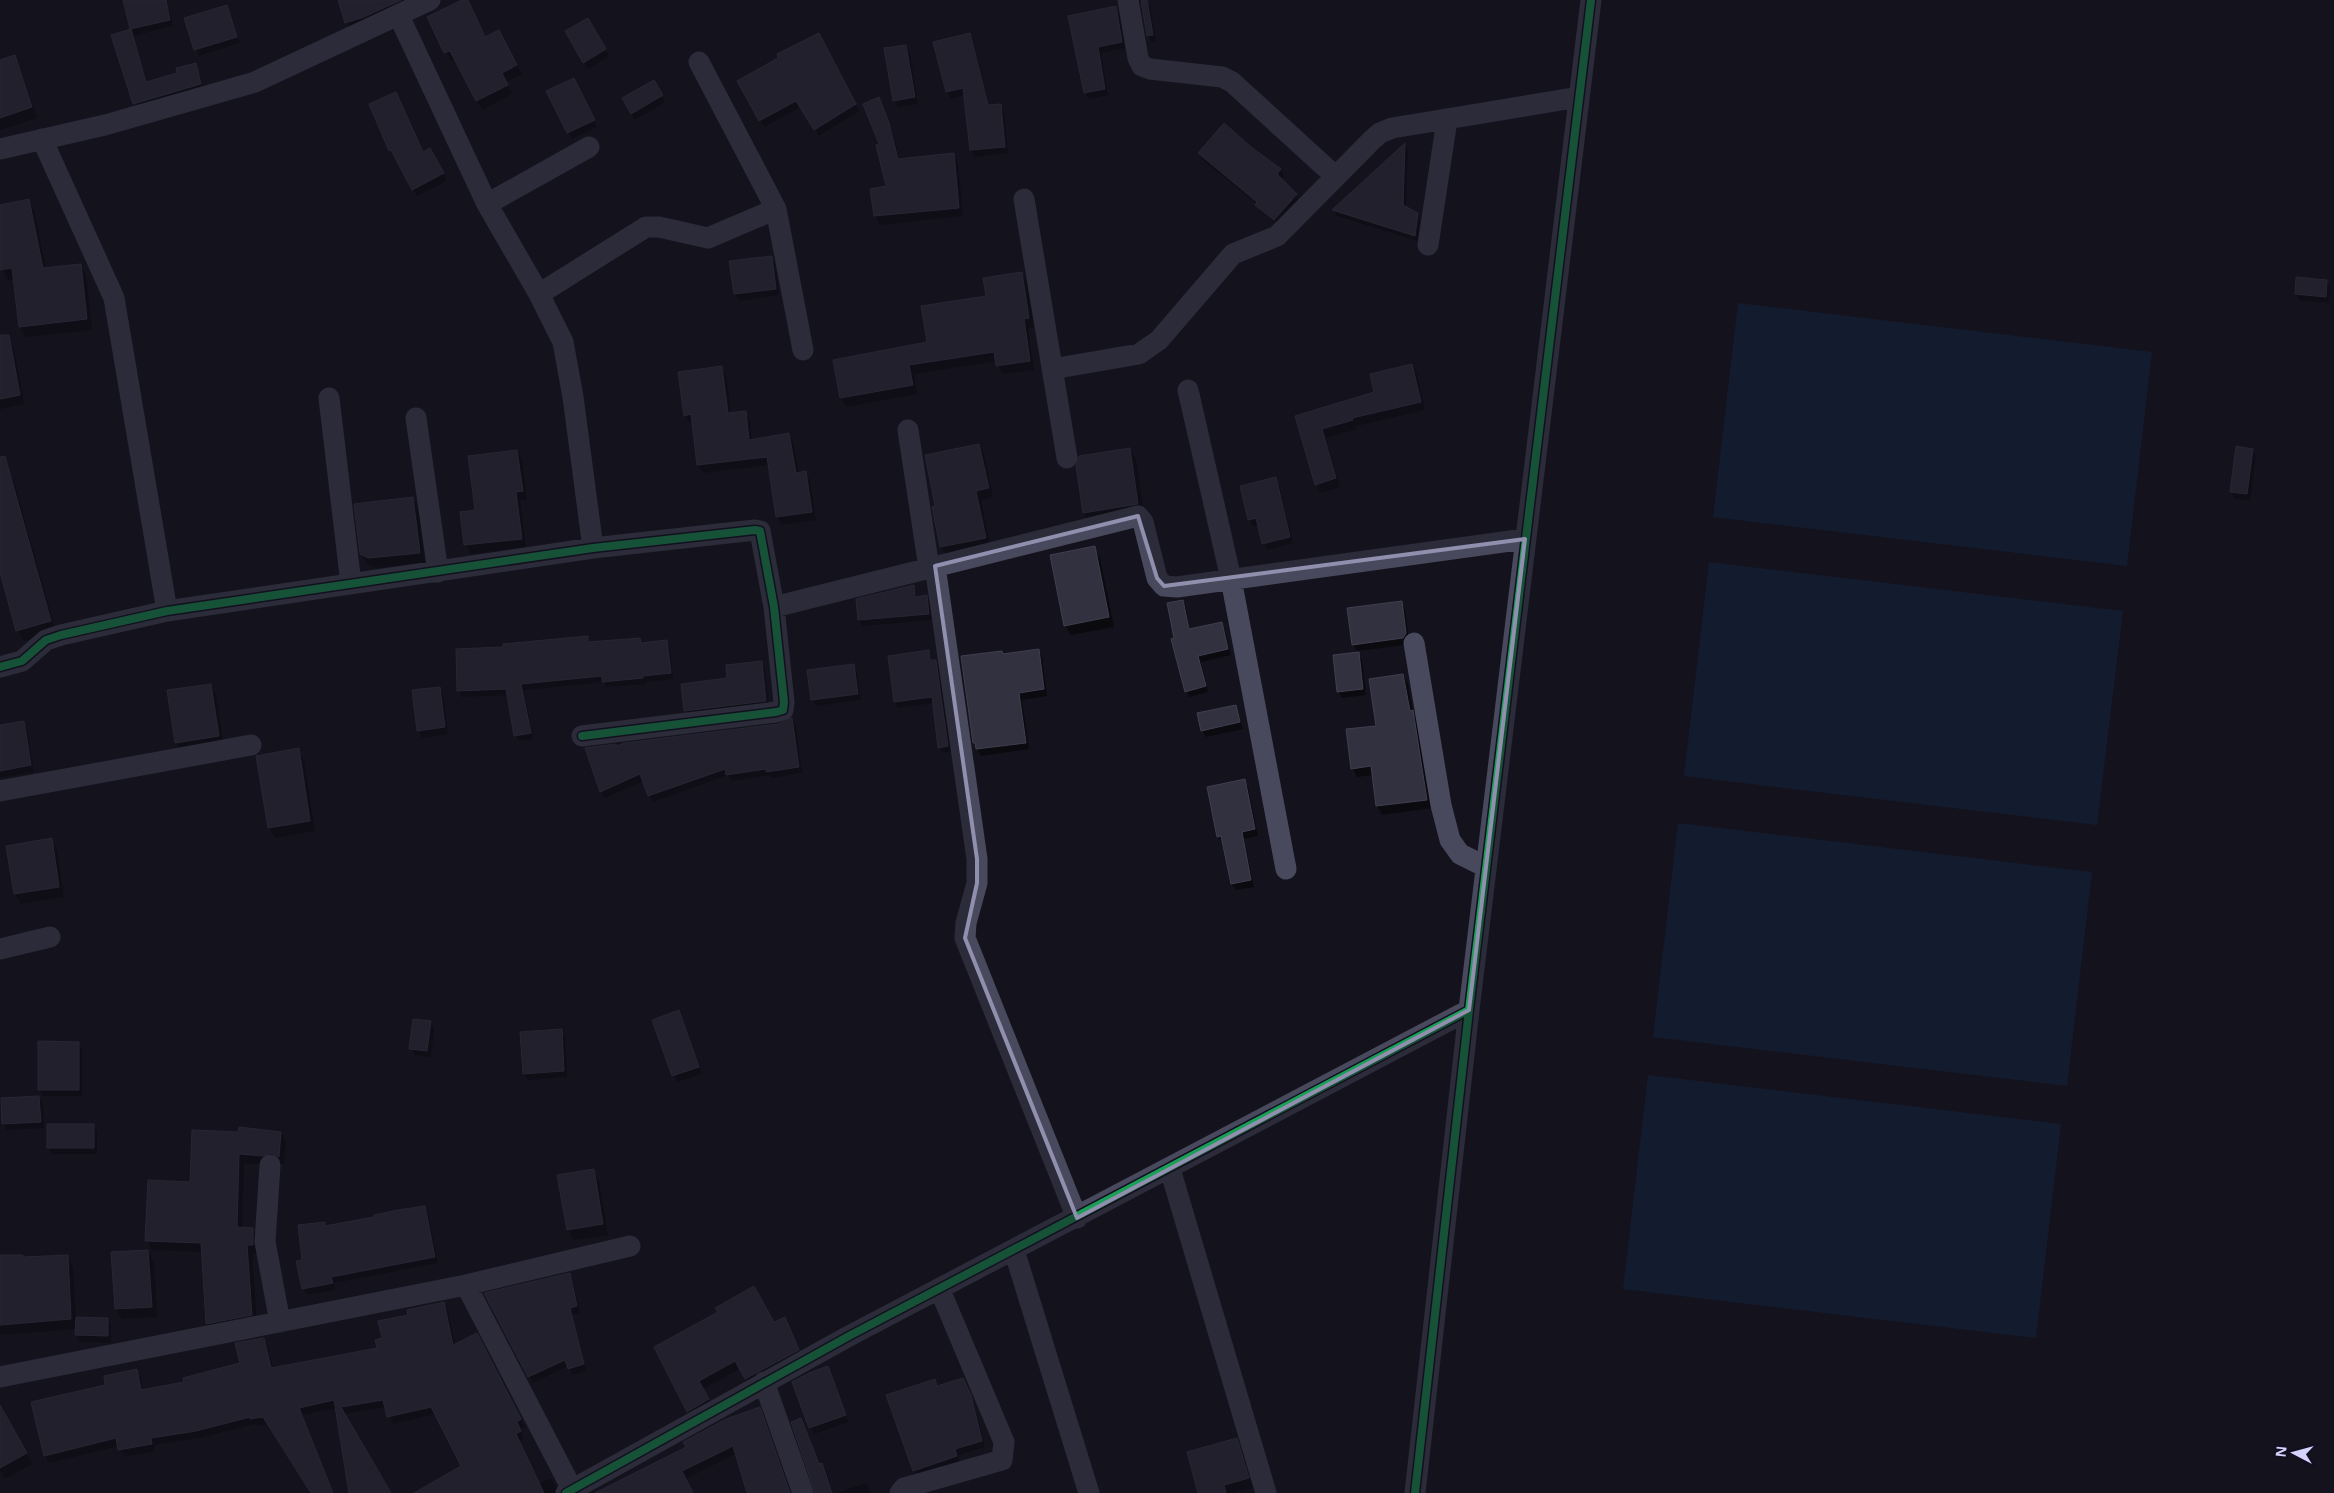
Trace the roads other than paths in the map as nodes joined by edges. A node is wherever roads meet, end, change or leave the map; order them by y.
1 (430, 0) edge
2 (1128, 0) edge
3 (1591, 0) edge
4 (399, 16) junction
5 (699, 62) dead end
6 (1579, 97) junction
7 (1447, 120) junction
8 (42, 139) junction
9 (589, 147) dead end
10 (0, 149) edge
11 (1335, 176) junction
12 (1024, 199) dead end
13 (487, 204) junction
14 (776, 209) junction
15 (1428, 245) dead end
16 (539, 294) junction
17 (804, 350) dead end
18 (1052, 369) junction
19 (1188, 390) dead end
20 (329, 398) dead end
21 (416, 418) dead end
22 (908, 430) dead end
23 (1067, 458) dead end
24 (1525, 539) junction
25 (593, 548) junction
26 (932, 567) junction
27 (438, 572) junction
28 (1231, 579) junction
29 (351, 584) junction
30 (774, 607) junction
31 (167, 612) junction
32 (1414, 644) dead end
33 (0, 666) edge
34 (582, 736) dead end
35 (251, 745) dead end
36 (0, 791) edge
37 (1486, 867) junction
38 (1286, 869) dead end
39 (50, 937) dead end
40 (0, 949) edge
41 (1469, 1010) junction
42 (270, 1166) dead end
43 (1170, 1169) junction
44 (1077, 1218) junction
45 (630, 1246) dead end
46 (1014, 1250) junction
47 (466, 1285) junction
48 (940, 1290) junction
49 (280, 1322) junction
50 (0, 1377) edge
51 (764, 1382) junction
52 (569, 1491) edge
53 (803, 1493) edge
54 (900, 1493) edge
55 (1089, 1493) edge
56 (1266, 1493) edge
57 (1415, 1493) edge

1 - 4 street
2 - 11 street
3 - 6 street
4 - 8 street
4 - 13 street
5 - 14 street
6 - 7 street
6 - 24 street
7 - 11 street
7 - 15 street
8 - 10 street
8 - 31 street
9 - 13 street
11 - 18 street
12 - 18 street
13 - 16 street
14 - 16 street
14 - 17 street
16 - 25 street
18 - 23 street
19 - 28 street
20 - 29 street
21 - 27 street
22 - 26 street
24 - 28 street
24 - 37 street
25 - 27 street
25 - 30 street
26 - 28 street
26 - 30 street
26 - 44 street
27 - 29 street
28 - 38 street
29 - 31 street
30 - 34 street
31 - 33 street
32 - 37 street
35 - 36 street
37 - 41 street
39 - 40 street
41 - 43 street
41 - 57 street
42 - 49 street
43 - 44 street
43 - 56 street
44 - 46 street
45 - 47 street
46 - 48 street
46 - 55 street
47 - 49 street
47 - 52 street
48 - 51 street
48 - 54 street
49 - 50 street
51 - 52 street
51 - 53 street

